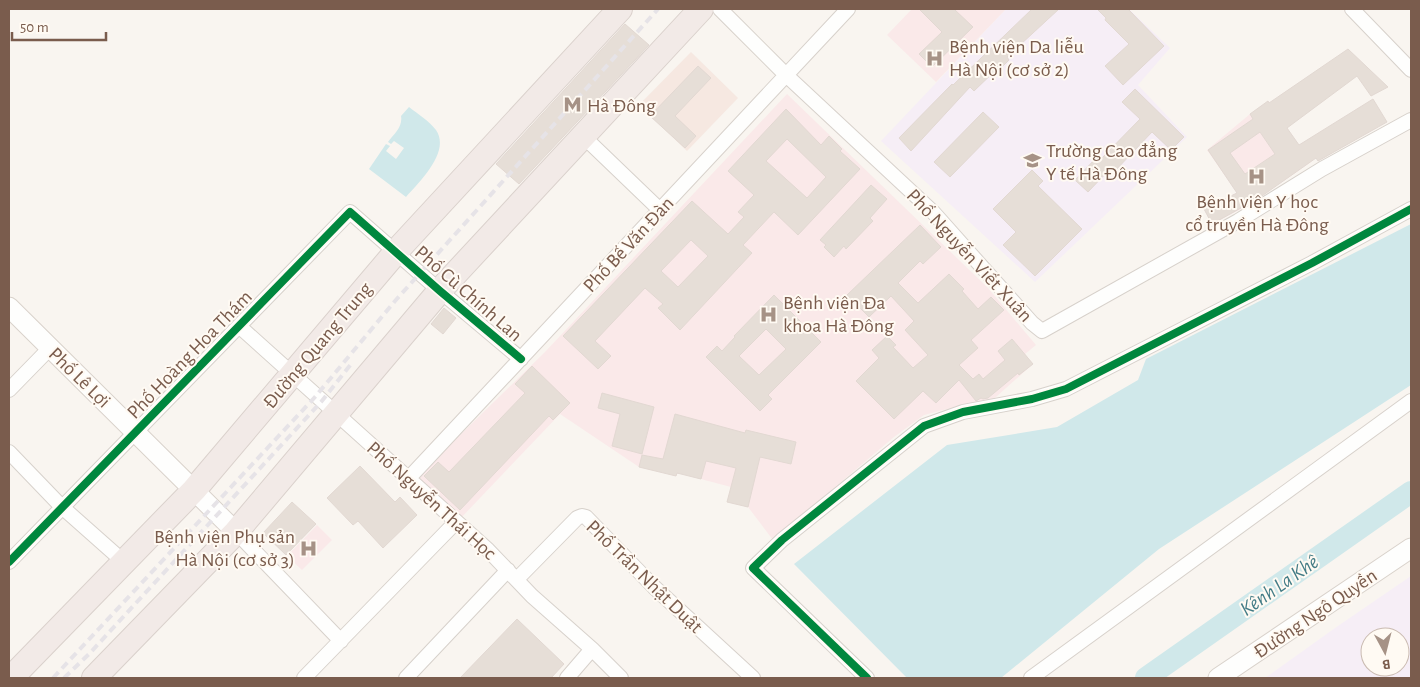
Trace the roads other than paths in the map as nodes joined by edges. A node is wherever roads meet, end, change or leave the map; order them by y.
1 (620, 9) edge
2 (701, 9) edge
3 (720, 9) edge
4 (848, 9) edge
5 (1352, 9) edge
6 (1411, 70) edge
7 (786, 75) junction
8 (1411, 120) edge
9 (583, 136) junction
10 (1411, 209) edge
11 (660, 210) junction
12 (396, 251) junction
13 (440, 291) junction
14 (9, 307) edge
15 (239, 326) junction
16 (50, 348) junction
17 (520, 359) junction
18 (292, 374) junction
19 (9, 390) edge
20 (1411, 401) edge
21 (337, 413) junction
22 (136, 432) junction
23 (9, 452) edge
24 (408, 479) junction
25 (194, 490) junction
26 (62, 507) junction
27 (456, 522) junction
28 (236, 532) junction
29 (1411, 548) edge
30 (9, 562) edge
31 (124, 562) junction
32 (512, 575) junction
33 (341, 641) junction
34 (592, 649) junction
35 (11, 678) edge
36 (94, 678) edge
37 (304, 678) edge
38 (406, 678) edge
39 (567, 678) edge
40 (621, 678) edge
41 (753, 678) edge
42 (867, 678) edge
43 (1031, 678) edge
44 (1218, 678) edge

1 - 12 highway, Đường Quang Trung
2 - 9 highway
3 - 7 street, Phố Nguyễn Viết Xuân
4 - 7 street, Phố Bế Văn Đàn
5 - 6 street
7 - 8 street, Phố Nguyễn Viết Xuân
7 - 11 street, Phố Bế Văn Đàn
9 - 11 street
9 - 13 highway
10 - 42 street
11 - 17 street, Phố Bế Văn Đàn
12 - 13 street, Phố Cù Chính Lan
12 - 15 street, Phố Hoàng Hoa Thám
12 - 18 highway, Đường Quang Trung
13 - 17 street, Phố Cù Chính Lan
13 - 21 highway
14 - 16 street, Phố Lê Lợi
15 - 18 street, Phố Nguyễn Thái Học
15 - 22 street, Phố Hoàng Hoa Thám
16 - 19 street
16 - 22 street, Phố Lê Lợi
17 - 24 street, Phố Bế Văn Đàn
18 - 21 street, Phố Nguyễn Thái Học
18 - 25 highway, Đường Quang Trung
20 - 43 street
21 - 24 street, Phố Nguyễn Thái Học
21 - 28 highway
22 - 25 street, Phố Lê Lợi
22 - 26 street, Phố Hoàng Hoa Thám
23 - 26 street
24 - 27 street, Phố Nguyễn Thái Học
25 - 28 street, Phố Lê Lợi
25 - 31 highway, Đường Quang Trung
26 - 30 street, Phố Hoàng Hoa Thám
26 - 31 street
27 - 32 street, Phố Nguyễn Thái Học
27 - 33 street
28 - 33 street
28 - 36 highway
29 - 44 street, Đường Ngô Quyền
31 - 35 highway, Đường Quang Trung
32 - 34 street, Phố Nguyễn Thái Học
32 - 38 street
32 - 41 street, Phố Trần Nhật Duật
33 - 37 street
34 - 39 street
34 - 40 street, Phố Nguyễn Thái Học

